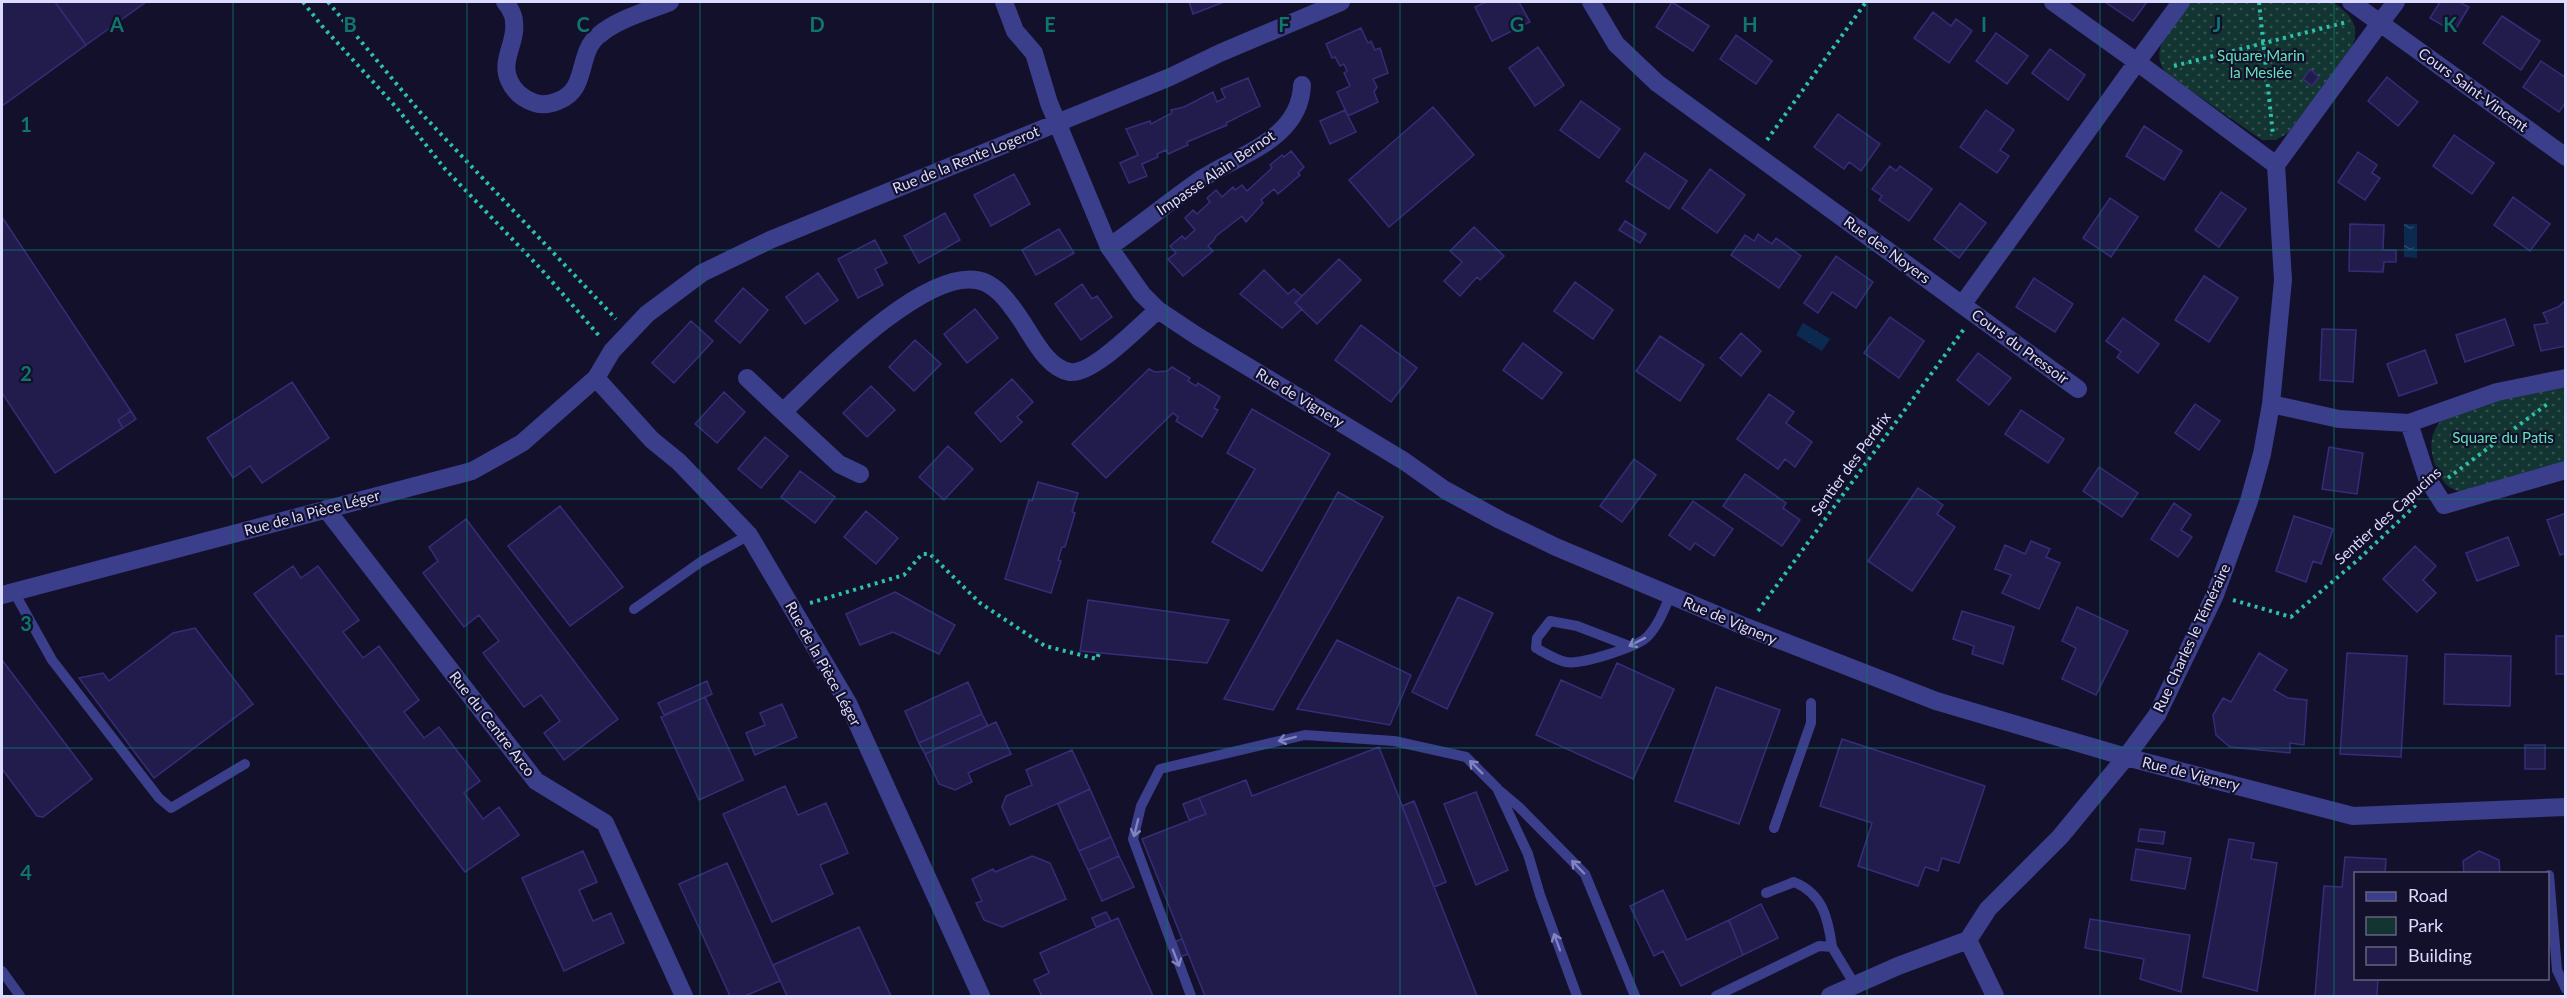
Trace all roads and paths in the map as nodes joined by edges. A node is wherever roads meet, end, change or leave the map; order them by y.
1 (303, 2) edge
2 (328, 2) edge
3 (505, 2) edge
4 (670, 2) edge
5 (1004, 2) edge
6 (1341, 2) edge
7 (1591, 2) edge
8 (1866, 2) edge
9 (2053, 2) edge
10 (2181, 2) edge
11 (2259, 2) edge
12 (2352, 2) edge
13 (2396, 2) edge
14 (2376, 20) junction
15 (2263, 44) junction
16 (2143, 67) junction
17 (1302, 85) dead end
18 (1057, 124) junction
19 (1756, 155) junction
20 (2565, 157) edge
21 (2276, 165) junction
22 (1109, 247) junction
23 (1969, 309) junction
24 (1158, 310) junction
25 (628, 332) junction
26 (612, 351) junction
27 (596, 378) junction
28 (747, 378) dead end
29 (2565, 378) edge
30 (2079, 388) dead end
31 (2559, 396) dead end
32 (2271, 404) junction
33 (783, 412) junction
34 (2409, 423) junction
35 (2565, 470) edge
36 (860, 474) dead end
37 (2432, 490) junction
38 (326, 509) junction
39 (749, 535) junction
40 (8, 594) edge
41 (2215, 595) junction
42 (1670, 596) junction
43 (792, 608) junction
44 (634, 609) dead end
45 (1746, 627) junction
46 (1629, 646) junction
47 (1099, 653) dead end
48 (1811, 703) dead end
49 (2126, 757) junction
50 (245, 764) dead end
51 (1497, 788) junction
52 (2565, 807) edge
53 (1774, 828) dead end
54 (2549, 875) dead end
55 (1766, 893) dead end
56 (1968, 940) junction
57 (1832, 947) junction
58 (2, 971) edge
59 (1854, 985) junction
60 (2565, 989) edge
61 (20, 996) edge
62 (684, 996) edge
63 (981, 996) edge
64 (1191, 996) edge
65 (1577, 996) edge
66 (1635, 996) edge
67 (1716, 996) edge
68 (1830, 996) edge
69 (1995, 996) edge

1 - 26 path
2 - 25 path
3 - 4 street
5 - 18 street, Rue de Vignery
6 - 18 street, Rue de la Rente Logerot
7 - 19 street, Rue des Noyers
8 - 19 path
9 - 16 street
10 - 16 street
11 - 15 path
12 - 14 street
13 - 14 street
14 - 15 path
14 - 20 street, Cours Saint-Vincent
14 - 21 street
15 - 16 path
15 - 21 path
16 - 21 street
16 - 23 street
17 - 22 street, Impasse Alain Bernot
18 - 22 street, Rue de Vignery
18 - 25 street, Rue de la Rente Logerot
19 - 23 street, Rue des Noyers
21 - 32 street, Rue Charles le Téméraire
22 - 24 street, Rue de Vignery
23 - 30 street, Cours du Pressoir
23 - 45 path, Sentier des Perdrix
24 - 33 street
24 - 42 street, Rue de Vignery
25 - 26 street, Rue de la Rente Logerot
26 - 27 street, Rue de la Pièce Léger
27 - 38 street, Rue de la Pièce Léger
27 - 39 street, Rue de la Pièce Léger
28 - 33 street
29 - 34 street
31 - 37 path, Sentier des Capucins
32 - 34 street
32 - 41 street, Rue Charles le Téméraire
33 - 36 street
34 - 37 street
35 - 37 street
37 - 41 path, Sentier des Capucins
38 - 40 street, Rue de la Pièce Léger
38 - 62 street, Rue du Centre Arco
39 - 43 street, Rue de la Pièce Léger
39 - 44 lane
40 - 50 lane
41 - 49 street, Rue Charles le Téméraire
42 - 45 street, Rue de Vignery
42 -> 46 lane
43 - 47 path
43 - 63 street, Rue de la Pièce Léger
45 - 49 street, Rue de Vignery
46 - 46 lane
48 - 53 lane
49 - 52 street, Rue de Vignery
49 - 56 street, Rue Charles le Téméraire
51 -> 64 lane
65 -> 51 lane
66 -> 51 lane
54 - 60 lane
55 - 57 lane
56 - 59 street
56 - 69 street
57 - 59 lane
57 - 67 lane
58 - 61 lane
59 - 68 street

